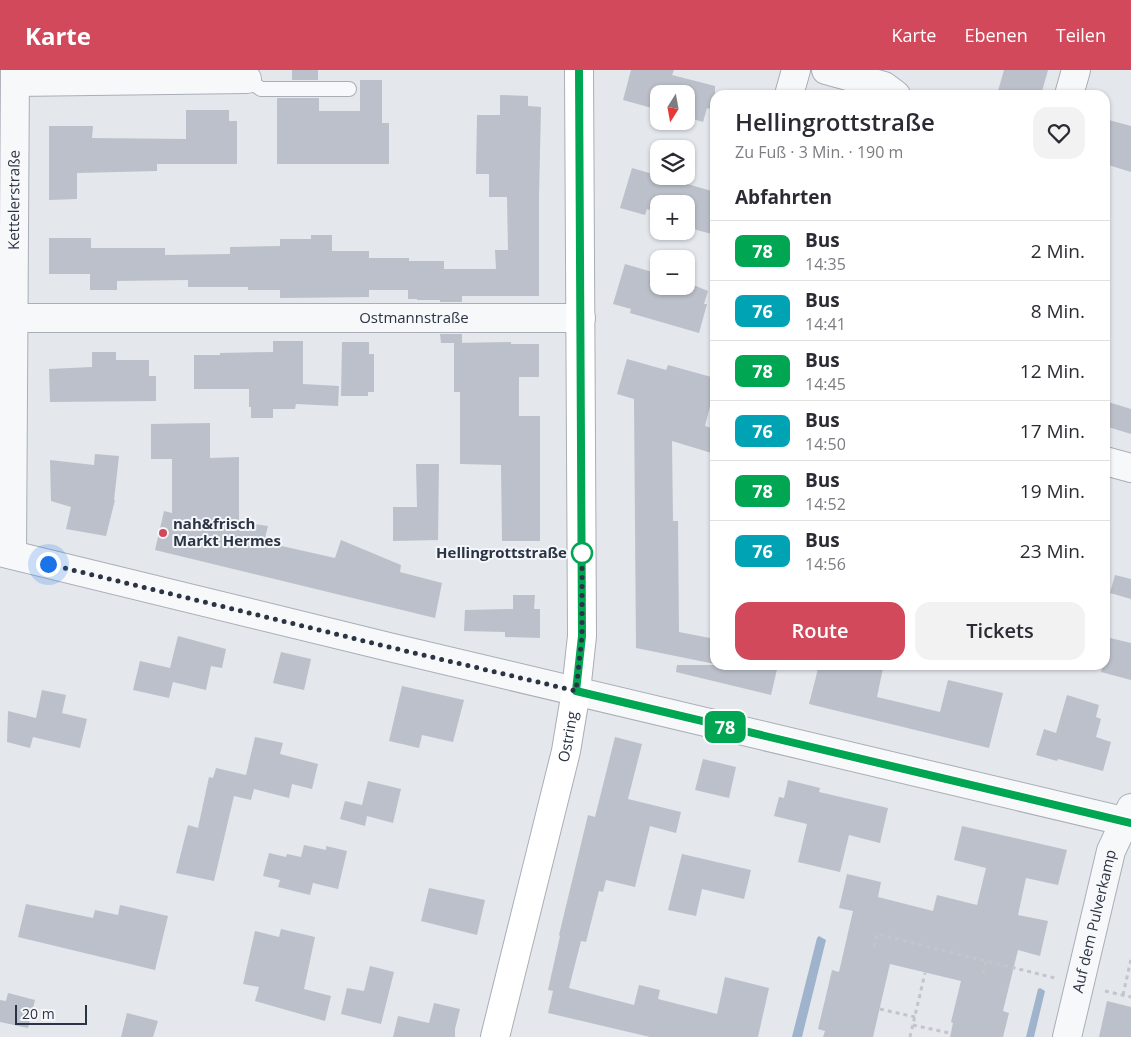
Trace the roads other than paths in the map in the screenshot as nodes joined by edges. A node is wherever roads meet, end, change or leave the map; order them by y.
1 (579, 70) edge
2 (796, 70) edge
3 (826, 70) edge
4 (1076, 70) edge
5 (15, 76) edge
6 (247, 79) joint
7 (349, 89) dead end
8 (790, 90) edge
9 (889, 90) edge
10 (1070, 90) edge
11 (15, 318) junction
12 (581, 318) junction
13 (1110, 462) edge
14 (1131, 468) edge
15 (6, 553) edge
16 (576, 691) junction
17 (1129, 818) edge
18 (500, 1036) edge
19 (1066, 1037) edge

1 - 12 street, Ostring
2 - 8 street
3 - 9 street
4 - 10 street
5 - 6 street, Kettelerstraße
5 - 11 street, Kettelerstraße
6 - 7 lane
11 - 12 street, Ostmannstraße
11 - 15 street, Kettelerstraße
12 - 16 street, Ostring
13 - 14 street
15 - 16 street
16 - 17 street
16 - 18 street, Ostring
17 - 19 street, Auf dem Pulverkamp

